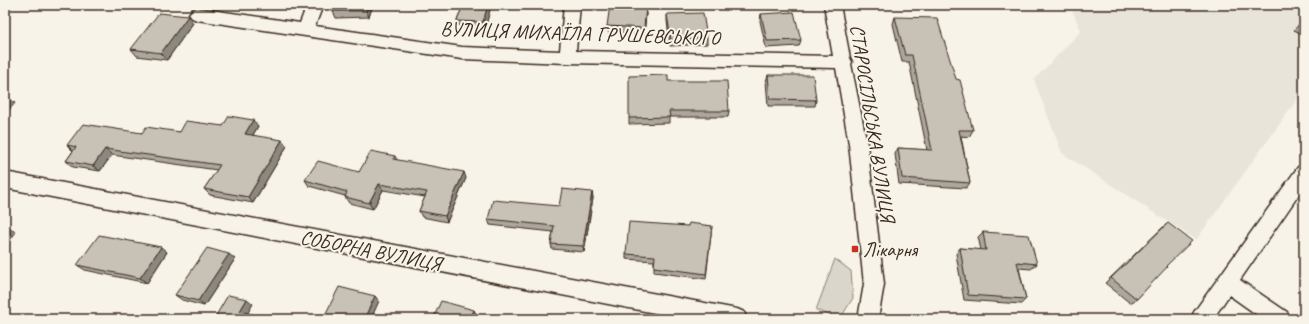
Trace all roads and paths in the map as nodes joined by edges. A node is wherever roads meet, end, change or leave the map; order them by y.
1 (315, 5) edge
2 (572, 5) edge
3 (832, 5) edge
4 (197, 14) dead end
5 (306, 29) junction
6 (567, 58) junction
7 (844, 62) junction
8 (1304, 172) edge
9 (5, 180) edge
10 (1227, 282) junction
11 (724, 318) edge
12 (868, 319) edge
13 (1201, 319) edge
14 (1280, 319) edge

1 - 5 street
2 - 6 street
3 - 7 street, СТАРОСІЛЬСЬКА ВУЛИЦЯ
4 - 5 street, ВУЛИЦЯ МИХАЇЛА ГРУШЕВСЬКОГО
5 - 6 street, ВУЛИЦЯ МИХАЇЛА ГРУШЕВСЬКОГО
6 - 7 street, ВУЛИЦЯ МИХАЇЛА ГРУШЕВСЬКОГО
7 - 12 street, СТАРОСІЛЬСЬКА ВУЛИЦЯ
8 - 10 street
9 - 11 street, СОБОРНА ВУЛИЦЯ
10 - 13 street
10 - 14 street

